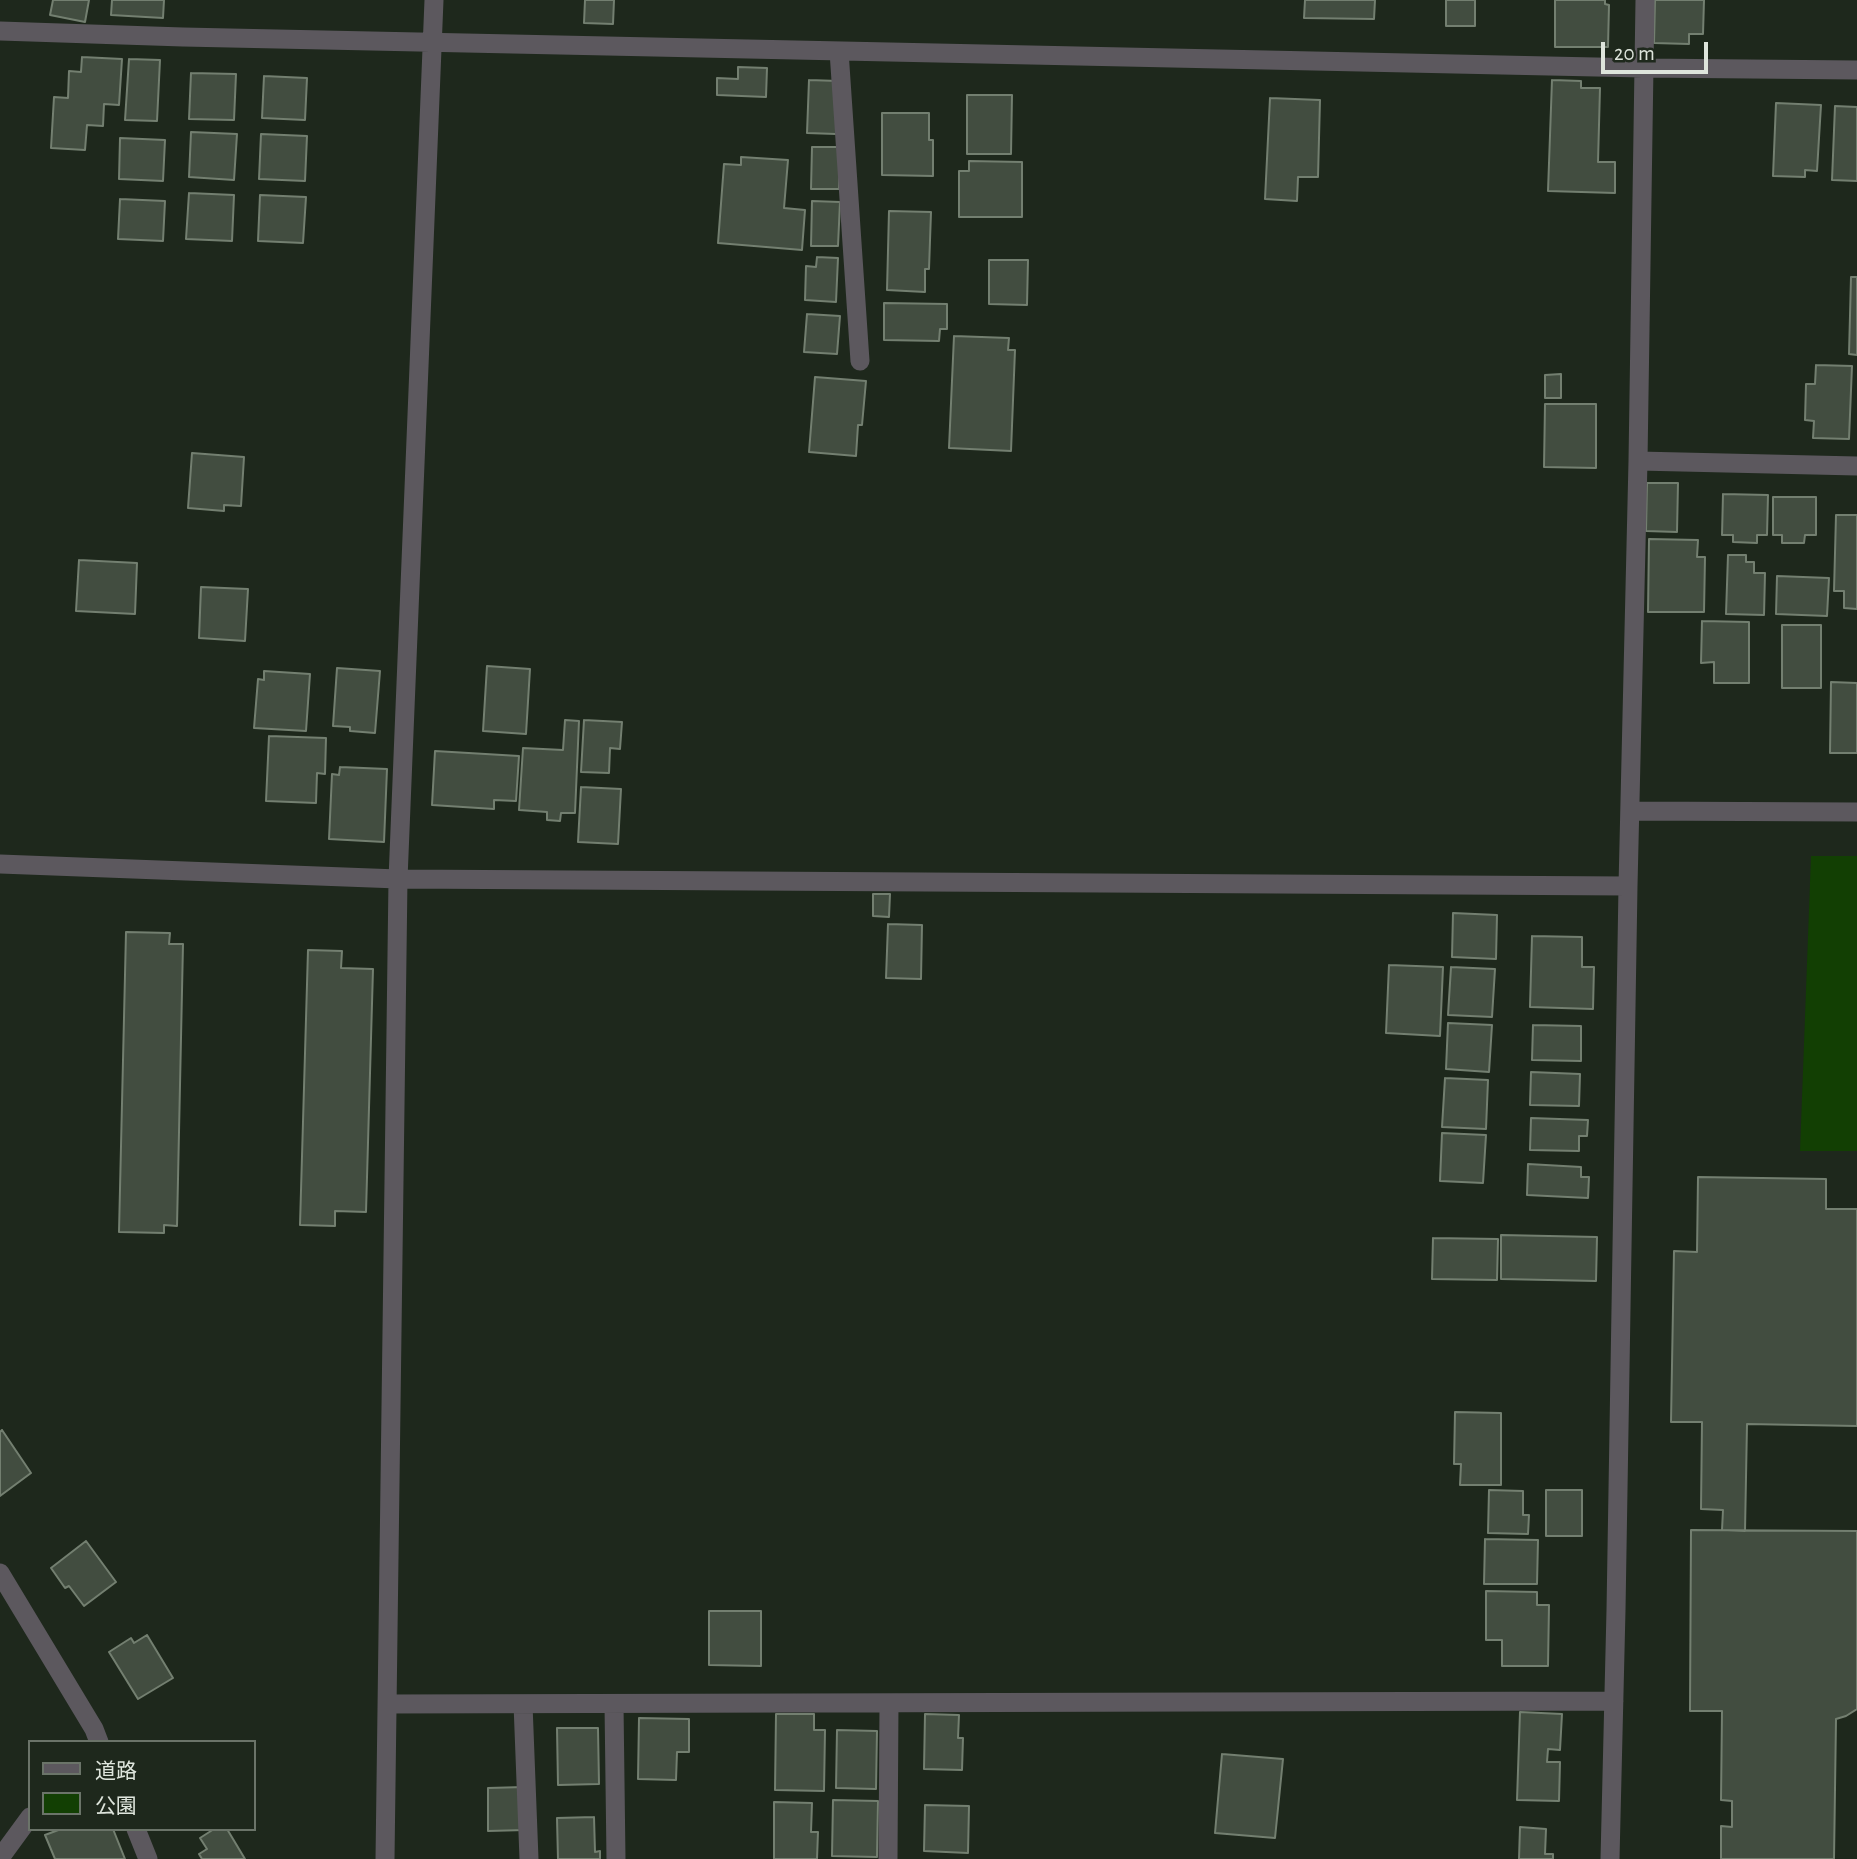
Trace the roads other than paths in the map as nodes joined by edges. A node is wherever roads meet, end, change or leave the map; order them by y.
1 (434, 0) edge
2 (1645, 0) edge
3 (0, 31) edge
4 (433, 43) junction
5 (839, 51) junction
6 (1643, 68) junction
7 (1857, 70) edge
8 (860, 361) dead end
9 (1639, 461) junction
10 (1857, 466) edge
11 (1630, 811) junction
12 (1857, 812) edge
13 (0, 864) edge
14 (398, 878) junction
15 (1628, 886) junction
16 (0, 1573) edge
17 (1614, 1701) junction
18 (889, 1703) junction
19 (387, 1704) junction
20 (523, 1704) junction
21 (614, 1704) junction
22 (93, 1738) edge
23 (28, 1820) edge
24 (137, 1831) edge
25 (0, 1858) edge
26 (148, 1859) edge
27 (385, 1859) edge
28 (529, 1859) edge
29 (616, 1859) edge
30 (888, 1859) edge
31 (1610, 1859) edge

1 - 4 street
2 - 6 street
3 - 4 street
4 - 5 street
4 - 14 street
5 - 6 street
5 - 8 street
6 - 7 street
6 - 9 street
9 - 10 street
9 - 11 street
11 - 12 street
11 - 15 street
13 - 14 street
14 - 15 street
14 - 19 street
15 - 17 street
16 - 22 street
17 - 18 street
17 - 31 street
18 - 21 street
18 - 30 street
19 - 20 street
19 - 27 street
20 - 21 street
20 - 28 street
21 - 29 street
23 - 25 street
24 - 26 street

